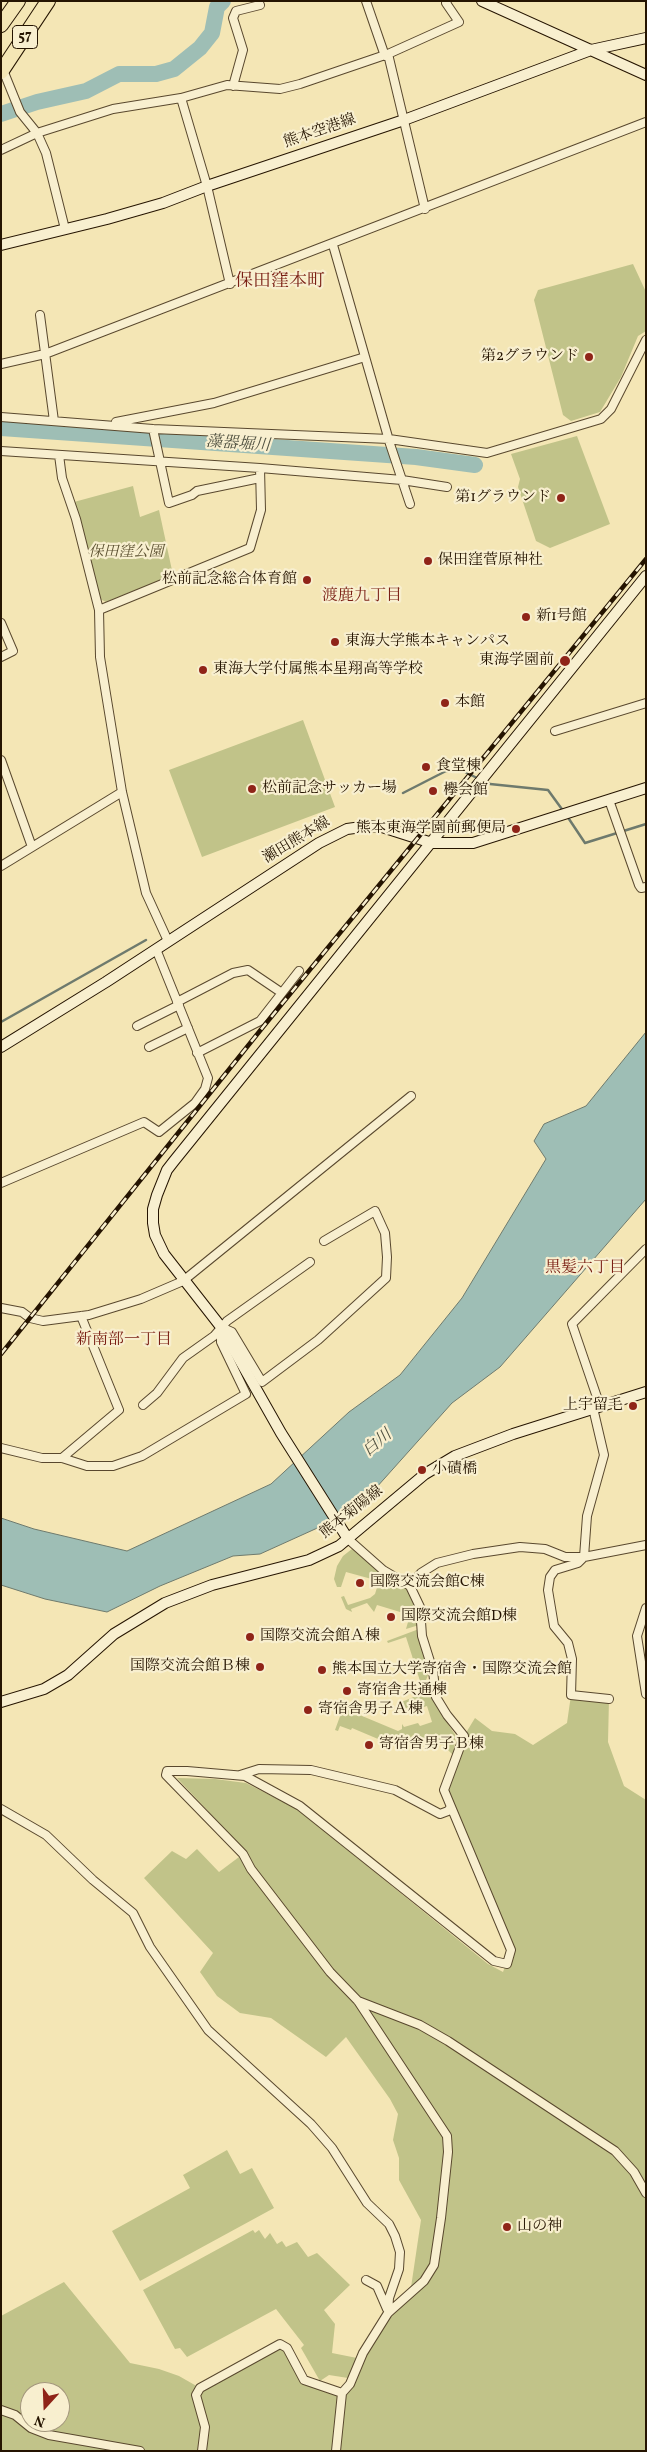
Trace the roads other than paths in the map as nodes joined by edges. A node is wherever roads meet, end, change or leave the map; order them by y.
1 (18, 1) edge
2 (48, 1) edge
3 (366, 1) edge
4 (447, 1) edge
5 (482, 1) edge
6 (260, 4) dead end
7 (1, 25) edge
8 (646, 38) edge
9 (591, 50) junction
10 (386, 55) junction
11 (2, 71) edge
12 (646, 75) edge
13 (233, 86) junction
14 (181, 98) junction
15 (404, 120) junction
16 (646, 122) edge
17 (37, 133) junction
18 (1, 150) edge
19 (207, 186) junction
20 (425, 209) junction
21 (65, 229) junction
22 (1, 245) edge
23 (332, 245) junction
24 (230, 284) junction
25 (40, 315) dead end
26 (646, 340) edge
27 (45, 354) junction
28 (365, 358) junction
29 (1, 364) edge
30 (1, 417) edge
31 (54, 421) junction
32 (106, 425) junction
33 (154, 431) junction
34 (390, 441) junction
35 (1, 451) edge
36 (59, 455) junction
37 (159, 462) junction
38 (260, 468) junction
39 (260, 478) junction
40 (402, 480) junction
41 (446, 487) dead end
42 (410, 504) dead end
43 (646, 576) edge
44 (99, 610) junction
45 (1, 623) edge
46 (1, 657) edge
47 (646, 703) edge
48 (555, 731) dead end
49 (1, 760) edge
50 (646, 788) edge
51 (122, 792) junction
52 (609, 800) junction
53 (432, 843) junction
54 (32, 848) junction
55 (1, 866) edge
56 (646, 887) edge
57 (168, 941) junction
58 (156, 949) junction
59 (299, 970) dead end
60 (282, 993) junction
61 (178, 1003) junction
62 (137, 1026) dead end
63 (188, 1028) junction
64 (1, 1047) edge
65 (149, 1047) dead end
66 (197, 1053) junction
67 (411, 1096) dead end
68 (1, 1183) edge
69 (324, 1241) dead end
70 (646, 1249) edge
71 (310, 1262) dead end
72 (183, 1281) junction
73 (1, 1308) edge
74 (81, 1316) junction
75 (221, 1327) junction
76 (646, 1392) edge
77 (143, 1405) dead end
78 (596, 1407) junction
79 (1, 1448) edge
80 (62, 1458) junction
81 (348, 1539) junction
82 (646, 1545) edge
83 (584, 1557) junction
84 (410, 1586) junction
85 (646, 1608) edge
86 (646, 1694) edge
87 (609, 1699) dead end
88 (1, 1702) edge
89 (238, 1776) junction
90 (451, 1807) junction
91 (1, 1808) edge
92 (358, 2001) junction
93 (646, 2193) edge
94 (366, 2280) dead end
95 (388, 2313) junction
96 (342, 2393) junction
97 (1, 2410) edge
98 (140, 2451) edge
99 (202, 2451) edge
100 (336, 2451) edge

1 - 7 highway, 57
2 - 11 highway, 57
3 - 10 street
4 - 10 street
5 - 9 main road
6 - 13 street
8 - 9 main road, 熊本空港線
9 - 12 main road
9 - 15 main road, 熊本空港線
10 - 13 street
10 - 15 street
11 - 17 street
13 - 14 street
14 - 17 street
14 - 19 street
15 - 19 main road, 熊本空港線
15 - 20 street
16 - 20 street
17 - 18 street
17 - 21 street
19 - 21 main road, 熊本空港線
19 - 24 street
20 - 23 street
21 - 22 main road, 熊本空港線
23 - 24 street
23 - 28 street
24 - 27 street
25 - 27 street
26 - 34 street
27 - 29 street
27 - 31 street
28 - 32 street
28 - 34 street
30 - 31 street
31 - 32 street
32 - 33 street
33 - 34 street
33 - 37 street
34 - 40 street
35 - 36 street
36 - 37 street
36 - 44 street
37 - 38 street
37 - 39 street
38 - 39 street
38 - 40 street
39 - 44 street
40 - 41 street
40 - 42 street
43 - 53 main road
44 - 51 street
45 - 46 street
47 - 48 street
49 - 54 street
50 - 52 main road, 瀬田熊本線
51 - 54 street
51 - 57 street
52 - 53 main road, 瀬田熊本線
52 - 56 street
53 - 57 main road, 瀬田熊本線
53 - 72 main road
54 - 55 street
57 - 58 main road, 瀬田熊本線
58 - 61 street
58 - 64 main road, 瀬田熊本線
59 - 60 street
60 - 61 street
60 - 66 street
61 - 62 street
61 - 63 street
63 - 65 street
63 - 66 street
66 - 68 street
67 - 72 street
69 - 75 street
70 - 78 street
71 - 75 street
72 - 74 street
72 - 75 main road
73 - 74 street
74 - 80 street
75 - 77 street
75 - 80 street
75 - 81 main road
76 - 78 main road, 熊本菊陽線
78 - 81 main road, 熊本菊陽線
78 - 83 street
79 - 80 street
81 - 84 street
81 - 88 main road, 熊本菊陽線
82 - 83 street
83 - 84 street
83 - 87 street
84 - 90 street
85 - 86 street
89 - 90 street
89 - 90 street
89 - 92 street
91 - 95 street
92 - 93 street
92 - 95 street
94 - 95 street
95 - 96 street
96 - 99 street
96 - 100 street
97 - 98 street

